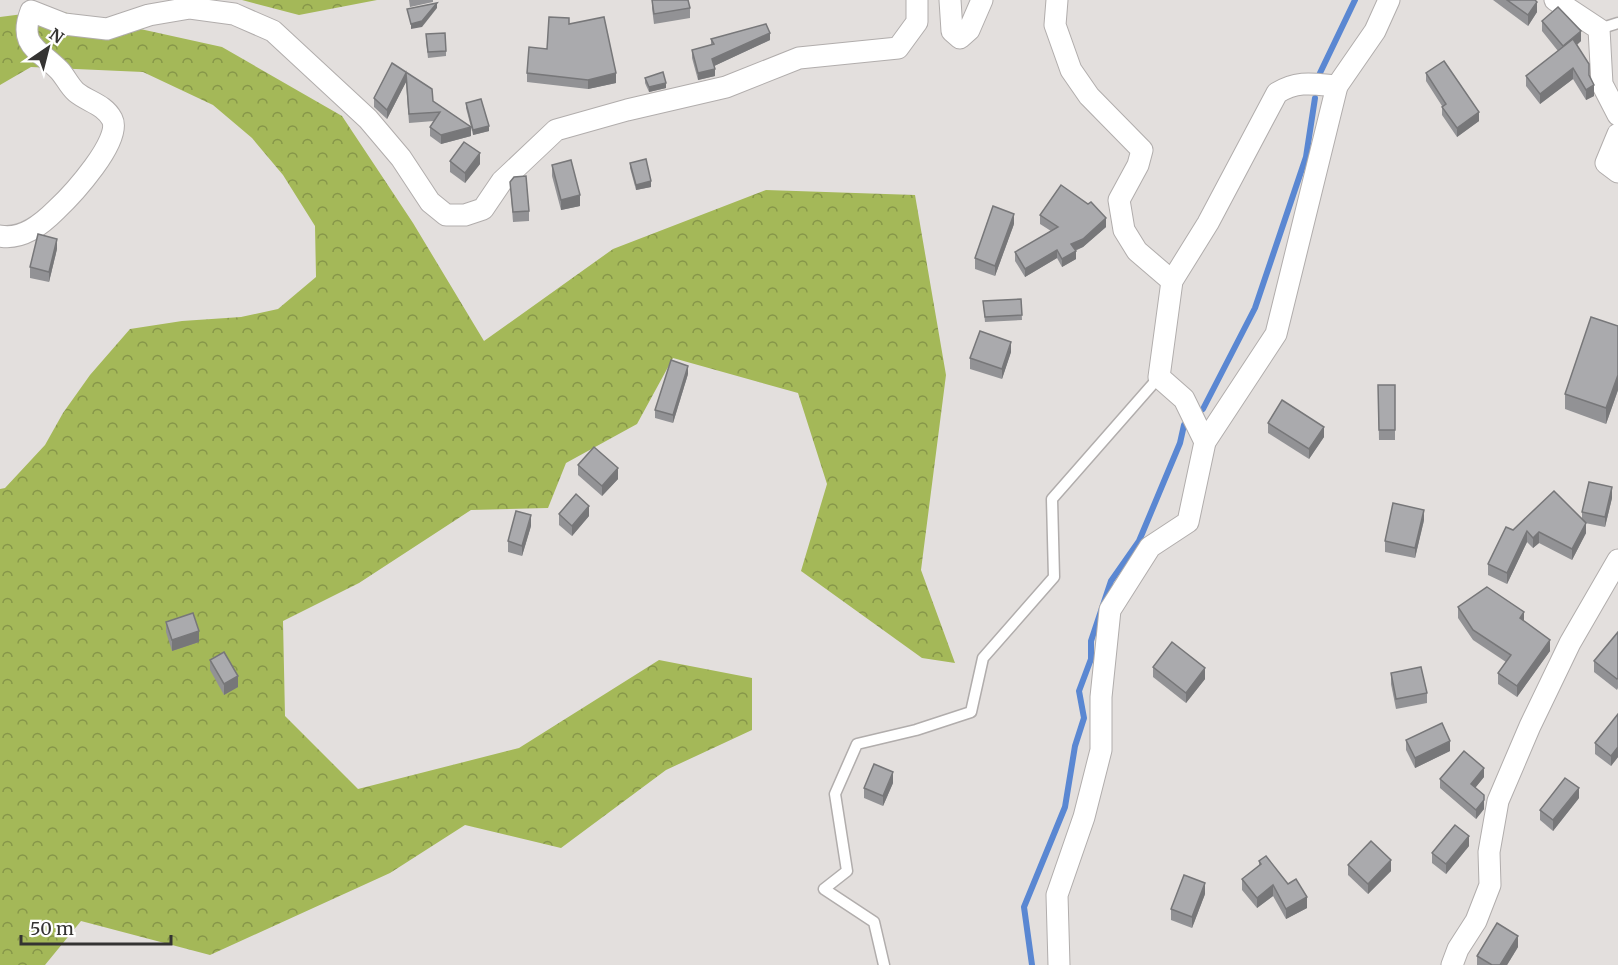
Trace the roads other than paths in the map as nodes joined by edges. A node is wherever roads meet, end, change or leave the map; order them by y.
1 (917, 0) edge
2 (950, 0) edge
3 (982, 0) edge
4 (1057, 0) edge
5 (1389, 0) edge
6 (1555, 0) edge
7 (1608, 26) edge
8 (1337, 86) junction
9 (1618, 115) edge
10 (1618, 134) edge
11 (1618, 172) edge
12 (0, 236) edge
13 (1172, 281) junction
14 (1159, 377) junction
15 (1205, 442) junction
16 (1618, 560) edge
17 (884, 965) edge
18 (1059, 965) edge
19 (1452, 965) edge

1 - 12 street
2 - 3 street
4 - 13 street
5 - 8 street
6 - 7 street
7 - 9 street
8 - 13 street
8 - 15 street
10 - 11 street
13 - 14 street
14 - 15 street
14 - 17 lane
15 - 18 street
16 - 19 street

